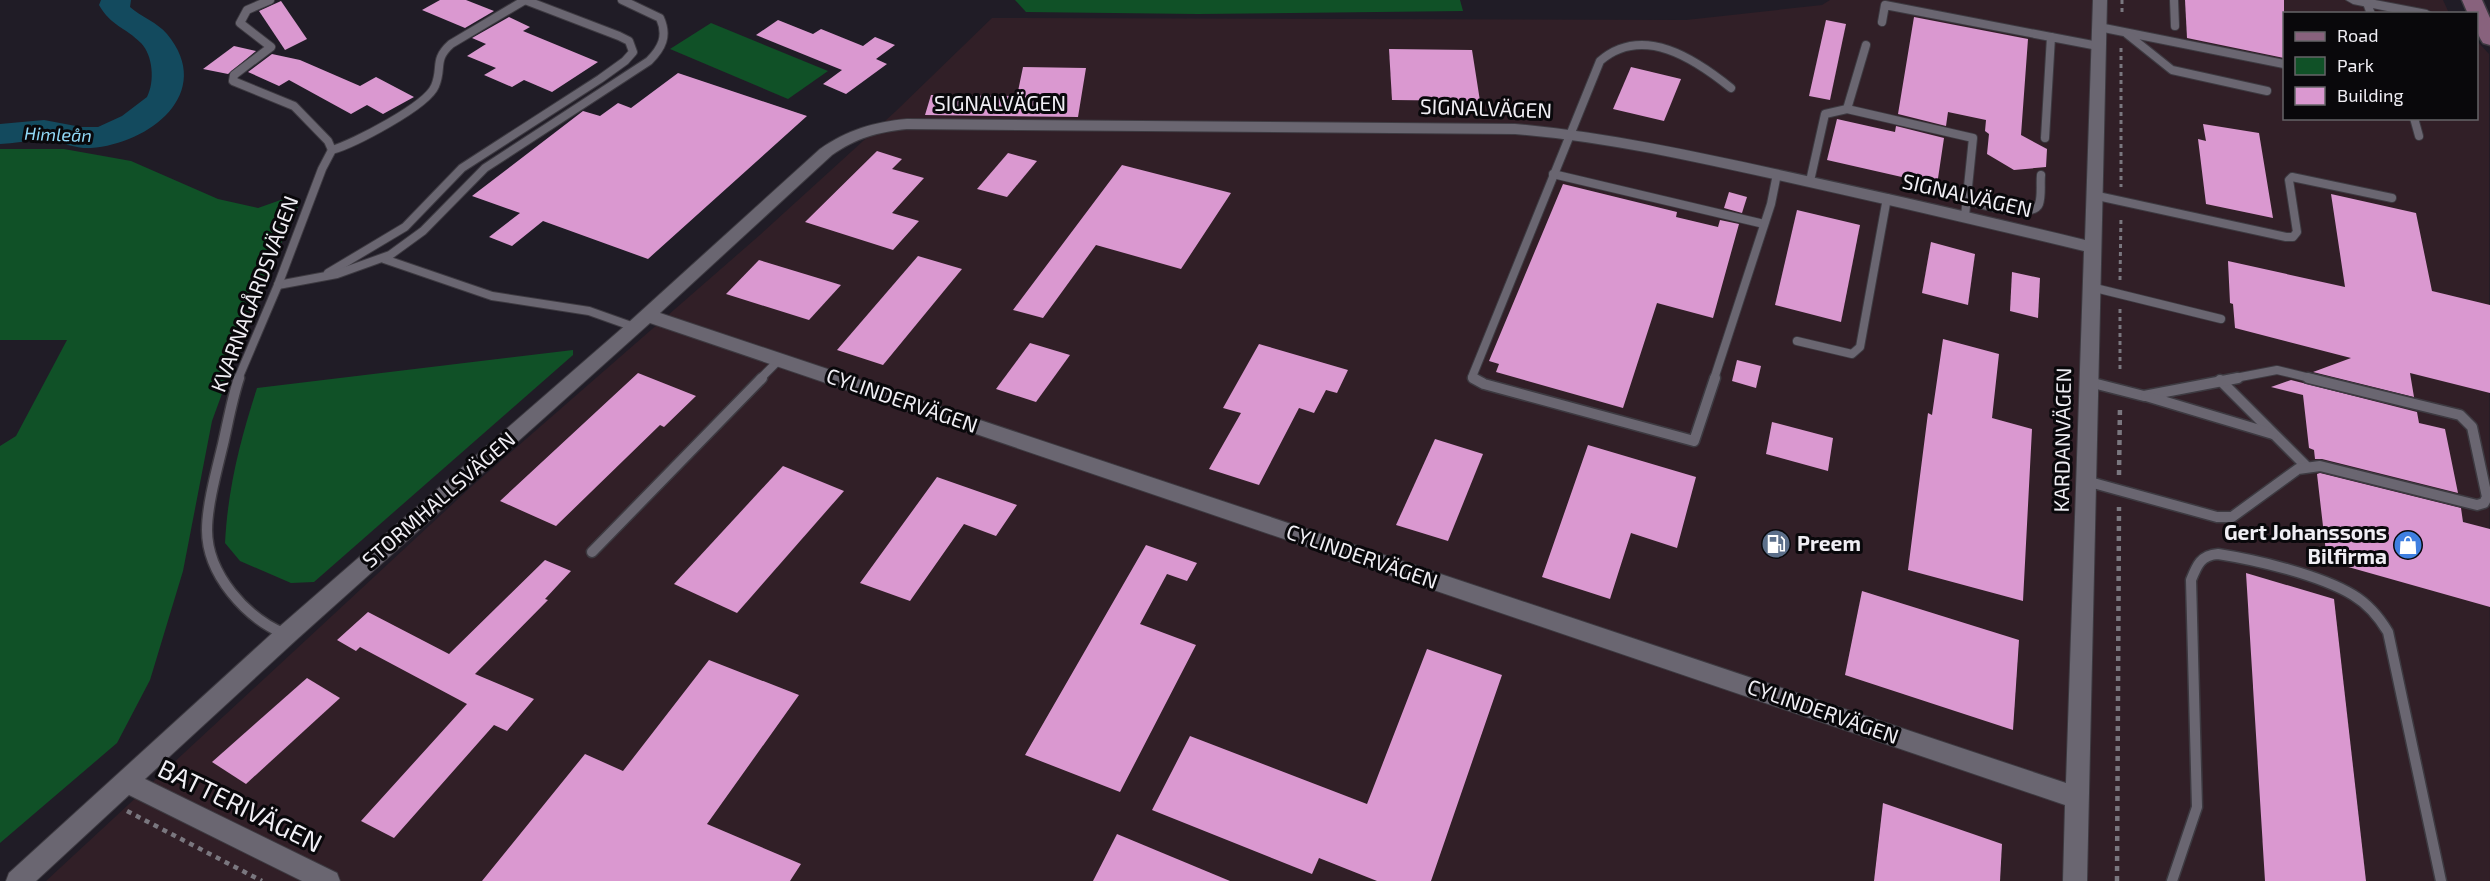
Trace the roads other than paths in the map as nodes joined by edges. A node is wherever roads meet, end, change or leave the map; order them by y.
1 (270, 0) edge
2 (525, 0) edge
3 (622, 0) edge
4 (2100, 0) edge
5 (2174, 0) edge
6 (2364, 5) edge
7 (2413, 12) edge
8 (2478, 12) edge
9 (1882, 22) dead end
10 (2175, 26) dead end
11 (2485, 27) edge
12 (2123, 32) junction
13 (2051, 37) junction
14 (2099, 37) junction
15 (1866, 45) dead end
16 (2283, 64) edge
17 (1731, 88) dead end
18 (2267, 91) dead end
19 (1847, 109) junction
20 (2415, 120) edge
21 (867, 129) joint
22 (1570, 133) junction
23 (2419, 136) dead end
24 (2045, 138) dead end
25 (332, 150) junction
26 (1553, 174) junction
27 (1777, 174) junction
28 (2041, 175) dead end
29 (1810, 181) junction
30 (2093, 195) junction
31 (1887, 198) junction
32 (2392, 198) dead end
33 (1966, 208) junction
34 (1764, 224) junction
35 (2091, 247) junction
36 (384, 259) junction
37 (319, 278) junction
38 (278, 285) junction
39 (2091, 287) junction
40 (2221, 320) dead end
41 (641, 321) junction
42 (1797, 341) dead end
43 (779, 360) junction
44 (2220, 380) junction
45 (2089, 382) junction
46 (2144, 396) junction
47 (2273, 434) junction
48 (2307, 467) junction
49 (2086, 481) junction
50 (2487, 504) edge
51 (592, 552) dead end
52 (286, 634) junction
53 (127, 782) junction
54 (2077, 798) junction
55 (18, 881) edge
56 (328, 881) edge
57 (2075, 881) edge
58 (2172, 881) edge
59 (2440, 881) edge

1 - 25 lane
2 - 25 lane
2 - 37 lane
3 - 36 lane
4 - 14 street, KARDANVÄGEN
5 - 10 lane
6 - 7 street
8 - 11 main road
9 - 13 lane
12 - 14 lane
12 - 16 lane
12 - 18 lane
13 - 14 lane
13 - 24 lane
14 - 30 street, KARDANVÄGEN
15 - 19 lane
17 - 22 lane
19 - 29 lane
19 - 33 lane
20 - 23 lane
21 - 22 street, SIGNALVÄGEN
21 - 41 street, STORMHALLSVÄGEN
22 - 26 lane
22 - 27 street, SIGNALVÄGEN
25 - 38 lane, KVARNAGÅRDSVÄGEN
26 - 34 lane
26 - 34 lane
27 - 29 street, SIGNALVÄGEN
27 - 34 lane
28 - 33 lane
29 - 31 street, SIGNALVÄGEN
30 - 32 lane
30 - 35 street, KARDANVÄGEN
31 - 33 street, SIGNALVÄGEN
31 - 42 lane
33 - 35 street, SIGNALVÄGEN
35 - 39 street, KARDANVÄGEN
36 - 37 lane
36 - 41 lane
37 - 38 lane
38 - 52 lane, KVARNAGÅRDSVÄGEN
39 - 40 lane
39 - 45 street, KARDANVÄGEN
41 - 43 street, CYLINDERVÄGEN
41 - 52 street, STORMHALLSVÄGEN
43 - 51 lane
43 - 54 street, CYLINDERVÄGEN
44 - 46 lane
44 - 47 lane
44 - 50 lane
45 - 46 lane
45 - 49 street, KARDANVÄGEN
46 - 47 lane
47 - 48 lane
48 - 49 lane
48 - 50 lane
49 - 54 street, KARDANVÄGEN
52 - 53 street, STORMHALLSVÄGEN
53 - 55 street, STORMHALLSVÄGEN
53 - 56 street, BATTERIVÄGEN
54 - 57 street, KARDANVÄGEN
58 - 59 lane

